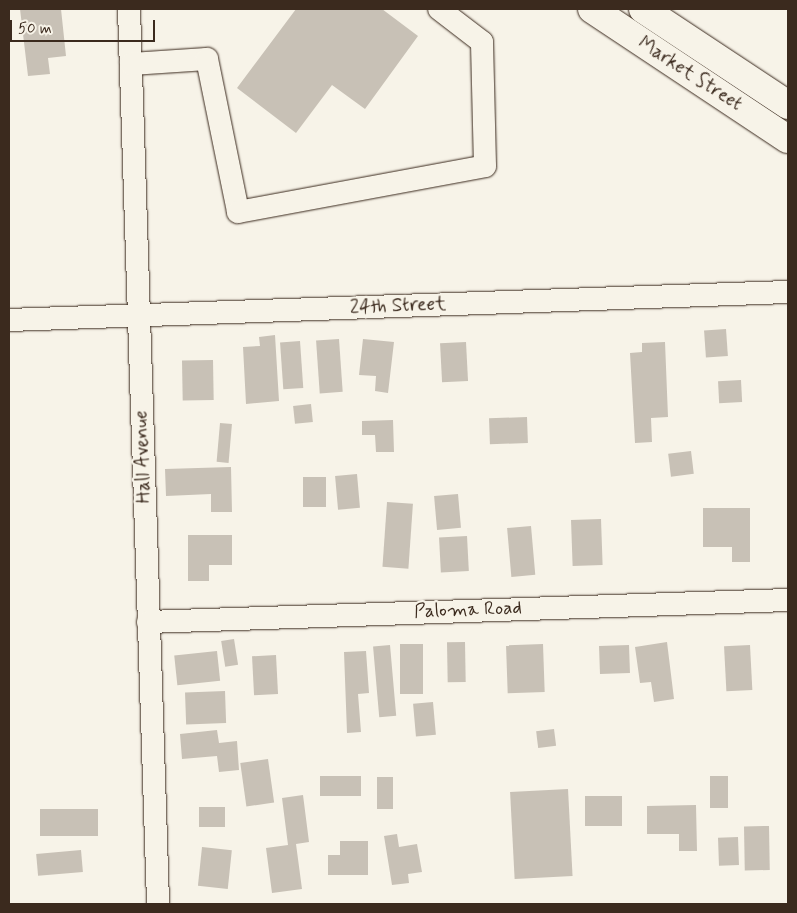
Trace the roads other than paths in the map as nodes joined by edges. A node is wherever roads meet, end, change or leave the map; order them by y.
1 (129, 9) edge
2 (439, 9) edge
3 (592, 9) edge
4 (643, 9) edge
5 (131, 64) junction
6 (788, 105) edge
7 (788, 139) edge
8 (788, 292) edge
9 (139, 315) junction
10 (9, 320) edge
11 (788, 600) edge
12 (148, 622) junction
13 (158, 904) edge

1 - 5 street, Hall Avenue
2 - 5 street
3 - 7 main road, Market Street
4 - 6 main road, Market Street
5 - 9 street, Hall Avenue
8 - 9 street, 24th Street
9 - 10 street, 24th Street
9 - 12 street, Hall Avenue
11 - 12 street, Paloma Road
12 - 13 street, Hall Avenue

